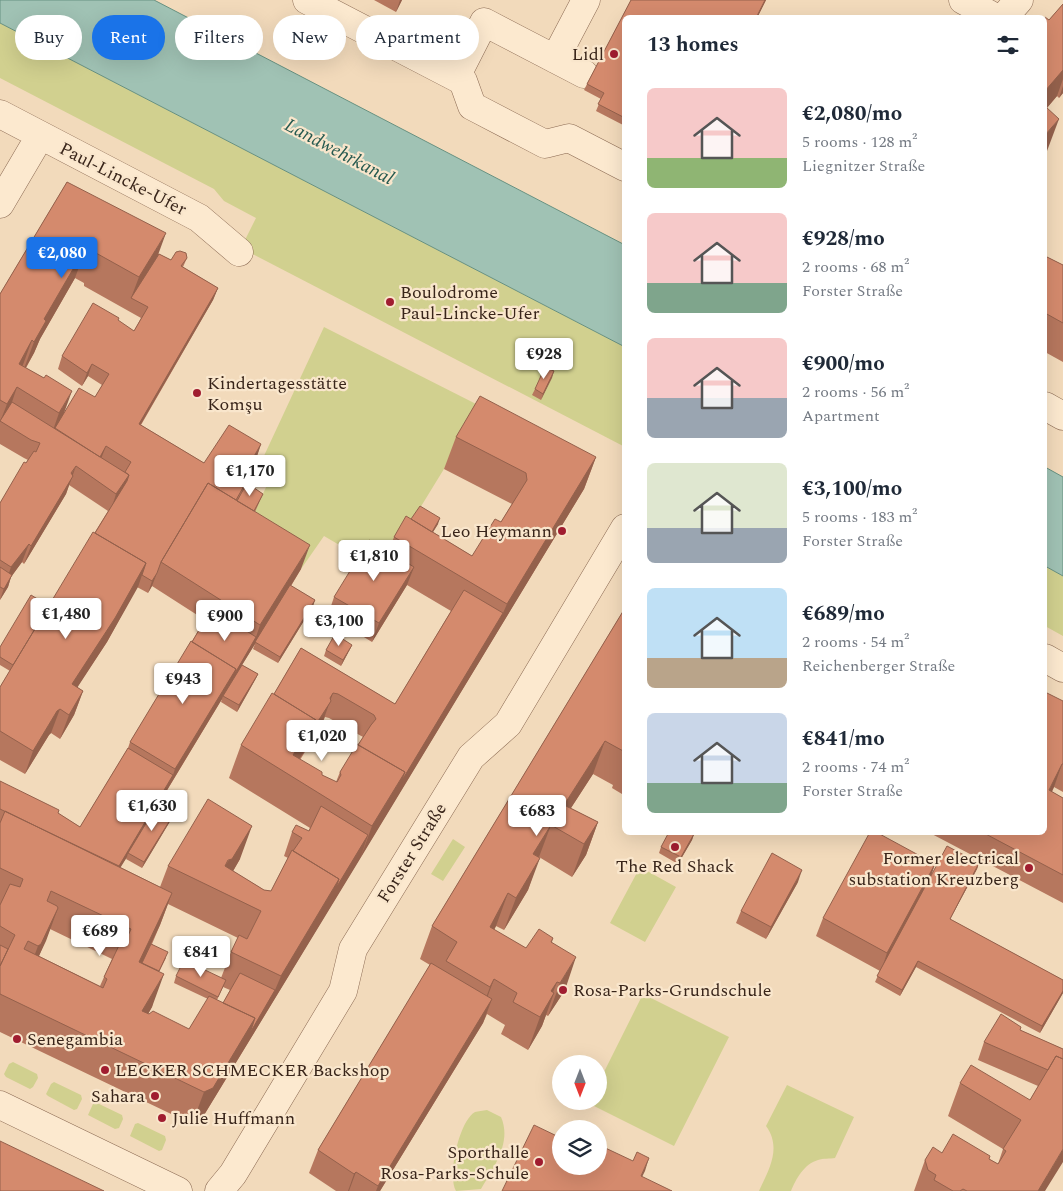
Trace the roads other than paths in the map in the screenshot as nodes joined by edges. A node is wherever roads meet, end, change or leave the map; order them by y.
1 (308, 0) edge
2 (586, 0) edge
3 (963, 0) edge
4 (1018, 0) edge
5 (990, 15) edge
6 (1005, 15) edge
7 (555, 59) junction
8 (584, 74) dead end
9 (456, 77) junction
10 (0, 114) edge
11 (40, 136) junction
12 (622, 165) edge
13 (0, 204) edge
14 (239, 252) dead end
15 (1047, 407) edge
16 (1063, 416) edge
17 (622, 533) edge
18 (1047, 659) edge
19 (1063, 668) edge
20 (0, 1105) edge
21 (178, 1191) edge
22 (219, 1191) edge

1 - 9 street
2 - 7 street
3 - 5 street
4 - 6 street
7 - 8 street
7 - 9 street
9 - 12 street
10 - 11 street, Paul-Lincke-Ufer
11 - 13 street
11 - 14 street, Paul-Lincke-Ufer
15 - 16 street
17 - 22 street, Forster Straße
18 - 19 street
20 - 21 street

